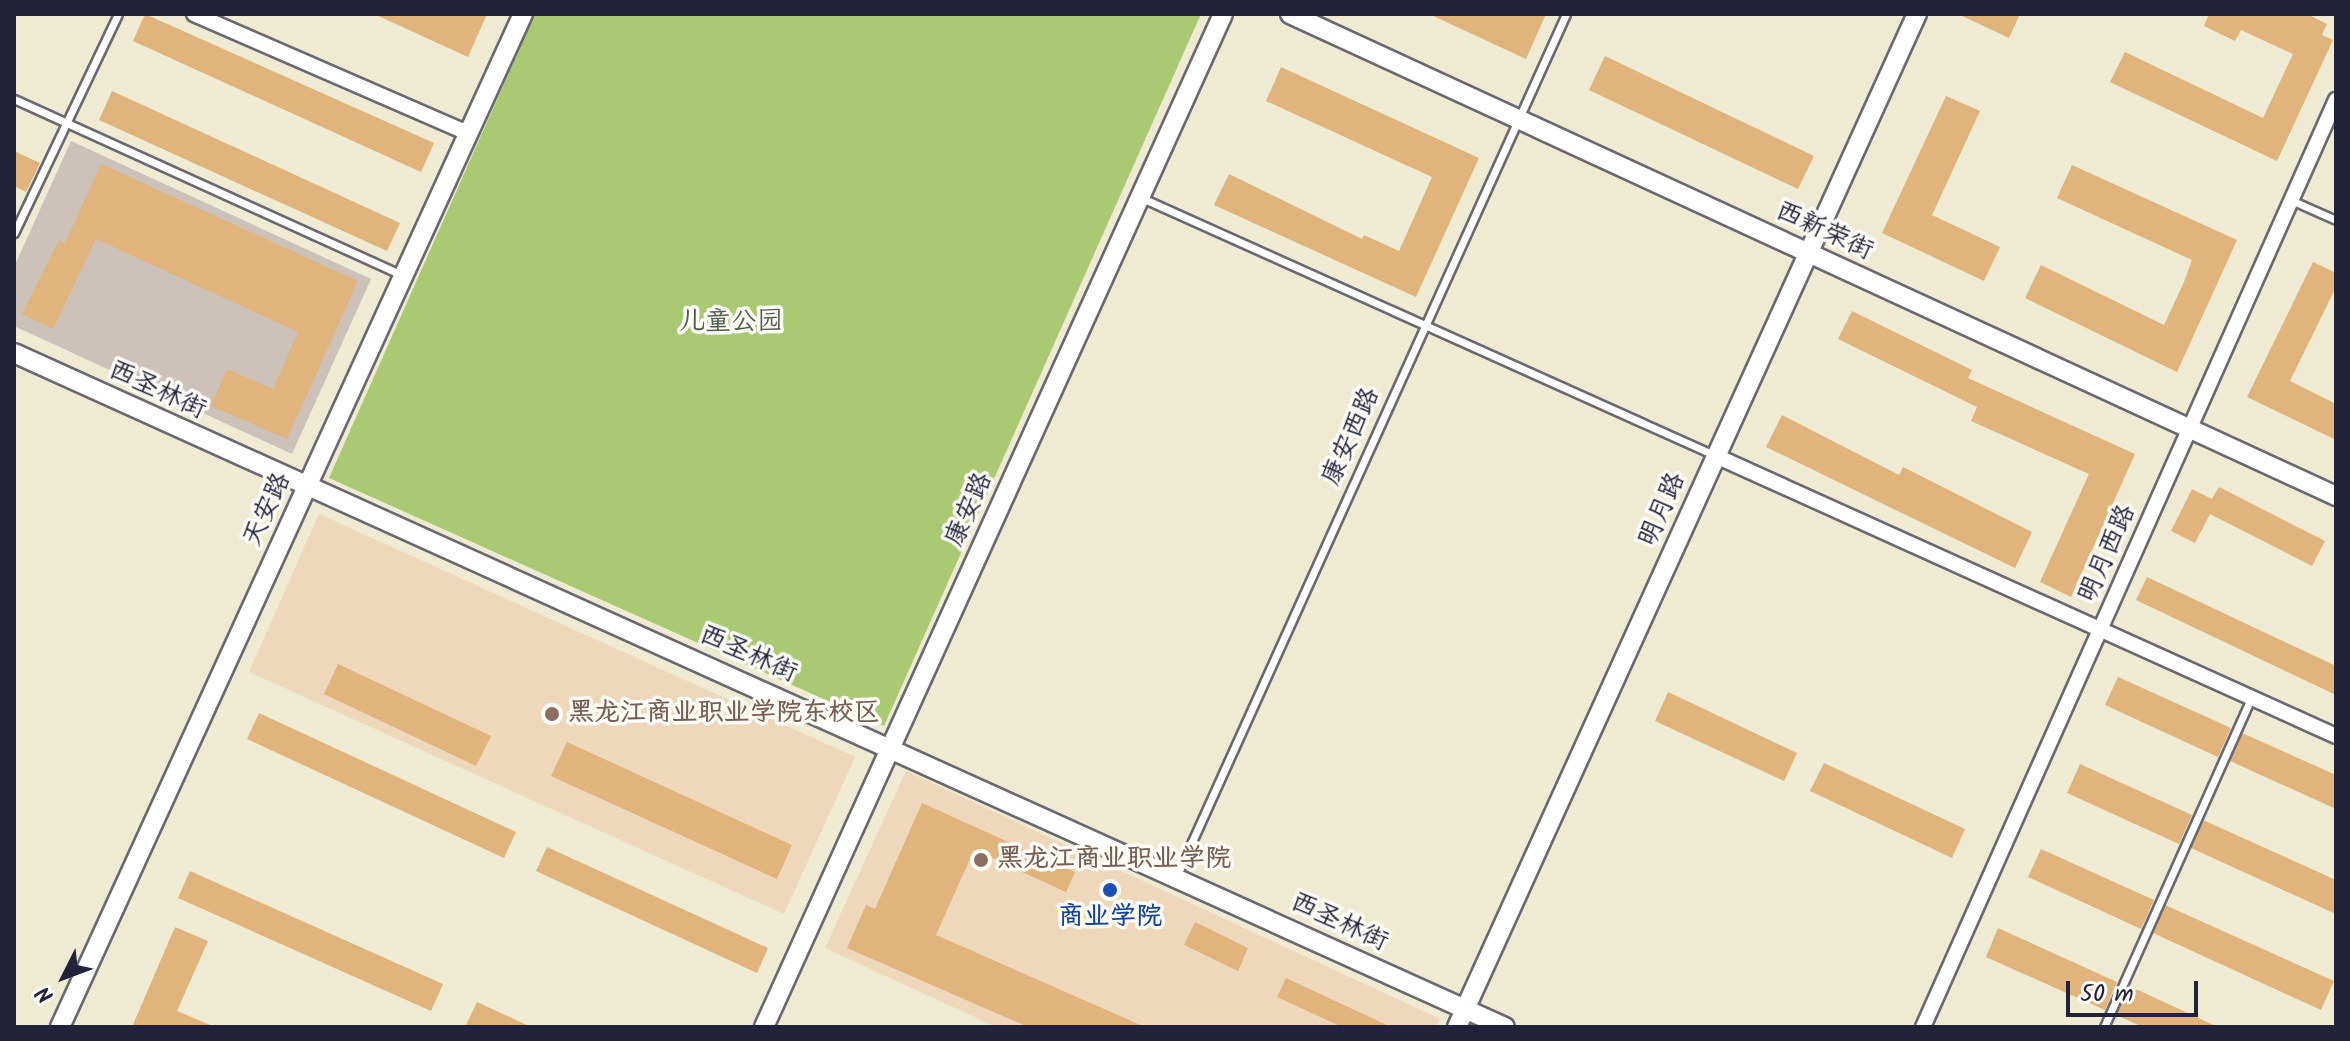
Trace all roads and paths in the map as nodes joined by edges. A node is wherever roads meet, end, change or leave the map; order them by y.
1 (118, 14) edge
2 (194, 14) edge
3 (523, 14) edge
4 (1223, 14) edge
5 (1290, 14) edge
6 (1566, 14) edge
7 (1917, 14) edge
8 (14, 99) edge
9 (2336, 100) edge
10 (1517, 119) junction
11 (66, 122) junction
12 (468, 133) junction
13 (1140, 197) junction
14 (2291, 200) junction
15 (2336, 220) edge
16 (14, 233) edge
17 (1809, 253) junction
18 (403, 276) junction
19 (1424, 325) junction
20 (14, 353) edge
21 (2189, 430) junction
22 (1716, 456) junction
23 (306, 489) junction
24 (2336, 496) edge
25 (2100, 629) junction
26 (2251, 698) junction
27 (2336, 736) edge
28 (891, 747) junction
29 (1176, 877) junction
30 (1466, 1009) junction
31 (60, 1027) edge
32 (764, 1027) edge
33 (1457, 1027) edge
34 (1505, 1027) edge
35 (1923, 1027) edge
36 (2104, 1027) edge

1 - 11 lane
2 - 12 street
3 - 12 street, 天安路
4 - 13 street, 康安路
5 - 10 street, 西新荣街
6 - 10 lane, 康安西路
7 - 17 street, 明月路
8 - 11 lane
9 - 14 street, 明月西路
10 - 17 street, 西新荣街
10 - 19 lane, 康安西路
11 - 16 lane
11 - 18 lane
12 - 18 street, 天安路
13 - 19 lane
13 - 28 street, 康安路
14 - 15 lane
14 - 21 street, 明月西路
17 - 21 street, 西新荣街
17 - 22 street, 明月路
18 - 23 street, 天安路
19 - 22 lane
19 - 29 lane, 康安西路
20 - 23 street, 西圣林街
21 - 24 street, 西新荣街
21 - 25 street, 明月西路
22 - 25 street
22 - 30 street, 明月路
23 - 28 street, 西圣林街
23 - 31 street, 天安路
25 - 26 street
25 - 35 street, 明月西路
26 - 27 street
26 - 36 lane
28 - 29 street, 西圣林街
28 - 32 street, 康安路
29 - 30 street, 西圣林街
30 - 33 street, 明月路
30 - 34 street, 西圣林街

